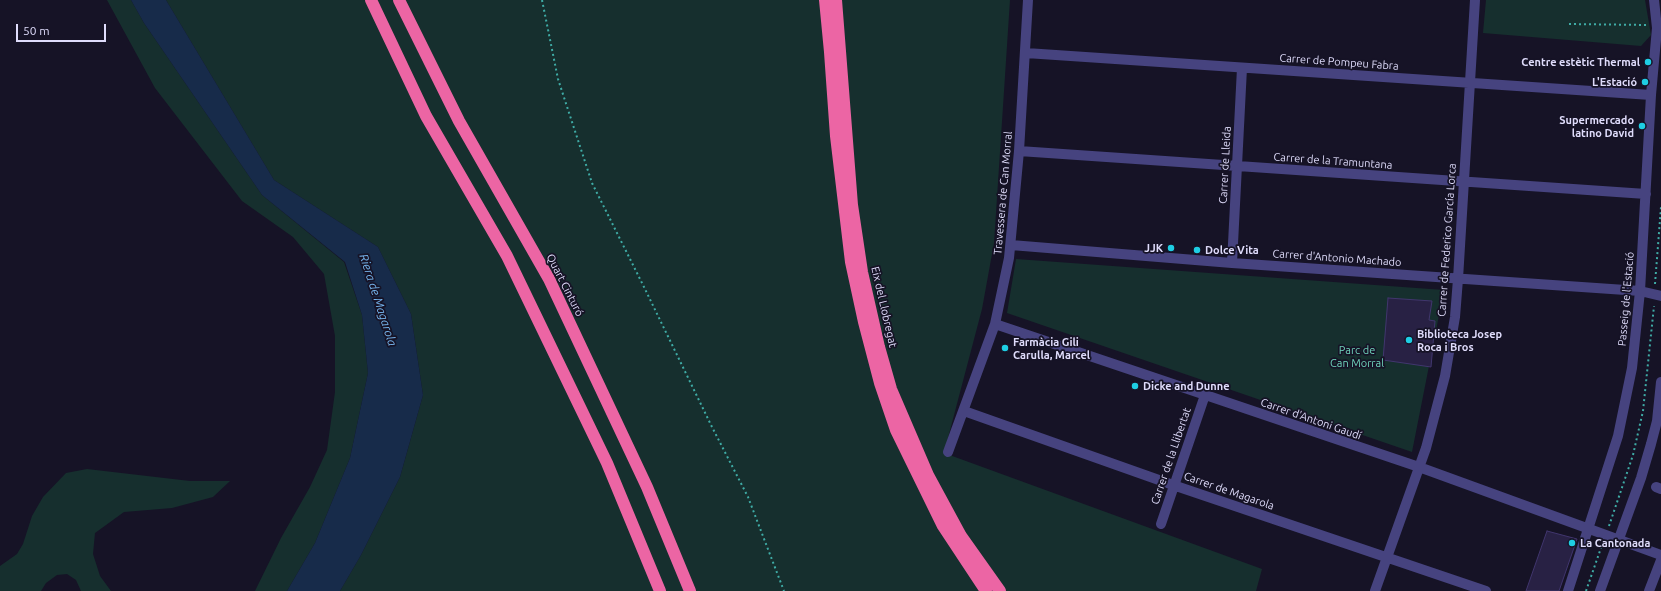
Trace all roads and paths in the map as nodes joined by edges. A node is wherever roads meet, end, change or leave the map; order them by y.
1 (371, 0) edge
2 (399, 0) edge
3 (542, 0) edge
4 (824, 0) edge
5 (836, 0) edge
6 (1028, 0) edge
7 (1475, 0) edge
8 (1654, 0) edge
9 (1569, 24) dead end
10 (1657, 26) junction
11 (1026, 53) junction
12 (1242, 68) junction
13 (1469, 84) junction
14 (1651, 95) junction
15 (1019, 151) junction
16 (1237, 166) junction
17 (1464, 182) junction
18 (1646, 194) junction
19 (1011, 245) junction
20 (1232, 263) junction
21 (1458, 279) junction
22 (1640, 291) junction
23 (1661, 296) edge
24 (995, 324) junction
25 (1661, 382) edge
26 (1205, 395) junction
27 (964, 411) junction
28 (1659, 422) edge
29 (948, 452) dead end
30 (1418, 467) junction
31 (1173, 484) junction
32 (1161, 524) dead end
33 (1588, 529) junction
34 (1619, 539) junction
35 (1661, 555) edge
36 (1387, 558) junction
37 (1661, 560) edge
38 (660, 591) edge
39 (690, 591) edge
40 (784, 591) edge
41 (986, 591) edge
42 (1000, 591) edge
43 (1375, 591) edge
44 (1486, 591) edge
45 (1568, 591) edge
46 (1600, 591) edge
47 (1648, 591) edge

1 - 38 highway
2 - 39 highway, Quart Cinturó
3 - 40 path
4 - 41 highway, Eix del Llobregat
5 - 42 highway, Eix del Llobregat
6 - 11 street, Travessera de Can Morral
7 - 13 street, Carrer de Federico García Lorca
8 - 10 street, Passeig de l'Estació
9 - 10 path
10 - 14 street, Passeig de l'Estació
11 - 12 street, Carrer de Pompeu Fabra
11 - 15 street, Travessera de Can Morral
12 - 13 street, Carrer de Pompeu Fabra
12 - 16 street, Carrer de Lleida
13 - 14 street, Carrer de Pompeu Fabra
13 - 17 street, Carrer de Federico García Lorca
14 - 18 street, Passeig de l'Estació
15 - 16 street, Carrer de la Tramuntana
15 - 19 street, Travessera de Can Morral
16 - 17 street, Carrer de la Tramuntana
16 - 20 street, Carrer de Lleida
17 - 18 street, Carrer de la Tramuntana
17 - 21 street, Carrer de Federico García Lorca
18 - 22 street, Passeig de l'Estació
19 - 20 street, Carrer d'Antonio Machado
19 - 24 street, Travessera de Can Morral
20 - 21 street, Carrer d'Antonio Machado
21 - 22 street, Carrer d'Antonio Machado
21 - 30 street, Carrer de Federico García Lorca
22 - 23 street, Carrer d'Antonio Machado
22 - 33 street, Passeig de l'Estació
24 - 26 street, Carrer d'Antoni Gaudí
24 - 27 street, Travessera de Can Morral
25 - 28 street
26 - 30 street, Carrer d'Antoni Gaudí
26 - 31 street, Carrer de la Llibertat
27 - 29 street, Travessera de Can Morral
27 - 31 street, Carrer de Magarola
28 - 34 street
30 - 33 street, Carrer d'Antoni Gaudí
30 - 36 street, Carrer de Federico García Lorca
31 - 32 street, Carrer de la Llibertat
31 - 36 street, Carrer de Magarola
33 - 34 street, Carrer d'Antoni Gaudí
33 - 45 street, Passeig de l'Estació
34 - 35 street, Carrer d'Antoni Gaudí
34 - 46 street
36 - 43 street, Carrer de Federico García Lorca
36 - 44 street, Carrer de Magarola
37 - 47 street

